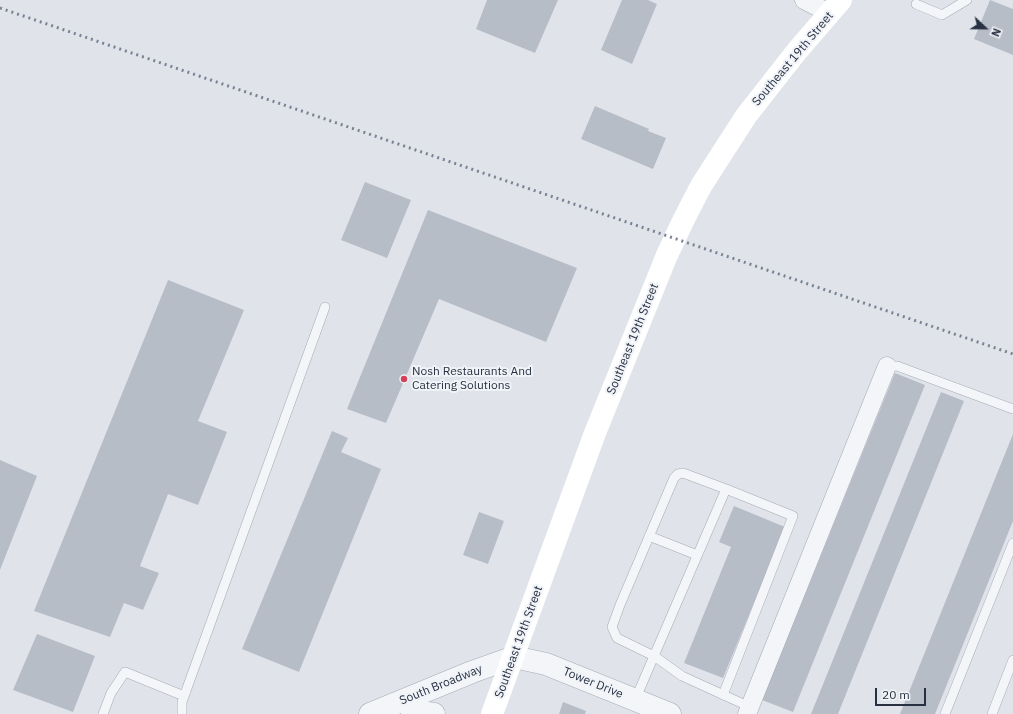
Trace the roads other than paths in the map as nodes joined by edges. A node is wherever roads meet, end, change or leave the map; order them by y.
1 (804, 0) edge
2 (967, 0) edge
3 (914, 1) edge
4 (836, 7) edge
5 (325, 308) dead end
6 (887, 366) joint
7 (1013, 409) edge
8 (726, 489) junction
9 (649, 536) junction
10 (1013, 543) edge
11 (698, 556) junction
12 (654, 656) junction
13 (514, 657) junction
14 (1013, 660) edge
15 (723, 695) junction
16 (184, 696) junction
17 (635, 700) junction
18 (748, 710) edge
19 (103, 714) edge
20 (182, 714) edge
21 (370, 714) edge
22 (412, 714) edge
23 (434, 714) edge
24 (492, 714) edge
25 (670, 714) edge
26 (945, 714) edge
27 (992, 714) edge

1 - 4 street
2 - 3 lane
4 - 13 main road, Southeast 19th Street
5 - 16 lane
6 - 7 lane
6 - 18 street
8 - 9 lane
8 - 11 lane
8 - 15 lane
9 - 11 lane
9 - 12 lane
10 - 26 lane
11 - 12 lane
12 - 15 lane
12 - 17 lane
13 - 17 street, Tower Drive
13 - 21 street, South Broadway
13 - 24 main road, Southeast 19th Street
14 - 27 lane
15 - 18 lane
16 - 19 lane
16 - 20 lane
17 - 25 street, Tower Drive
22 - 23 street

